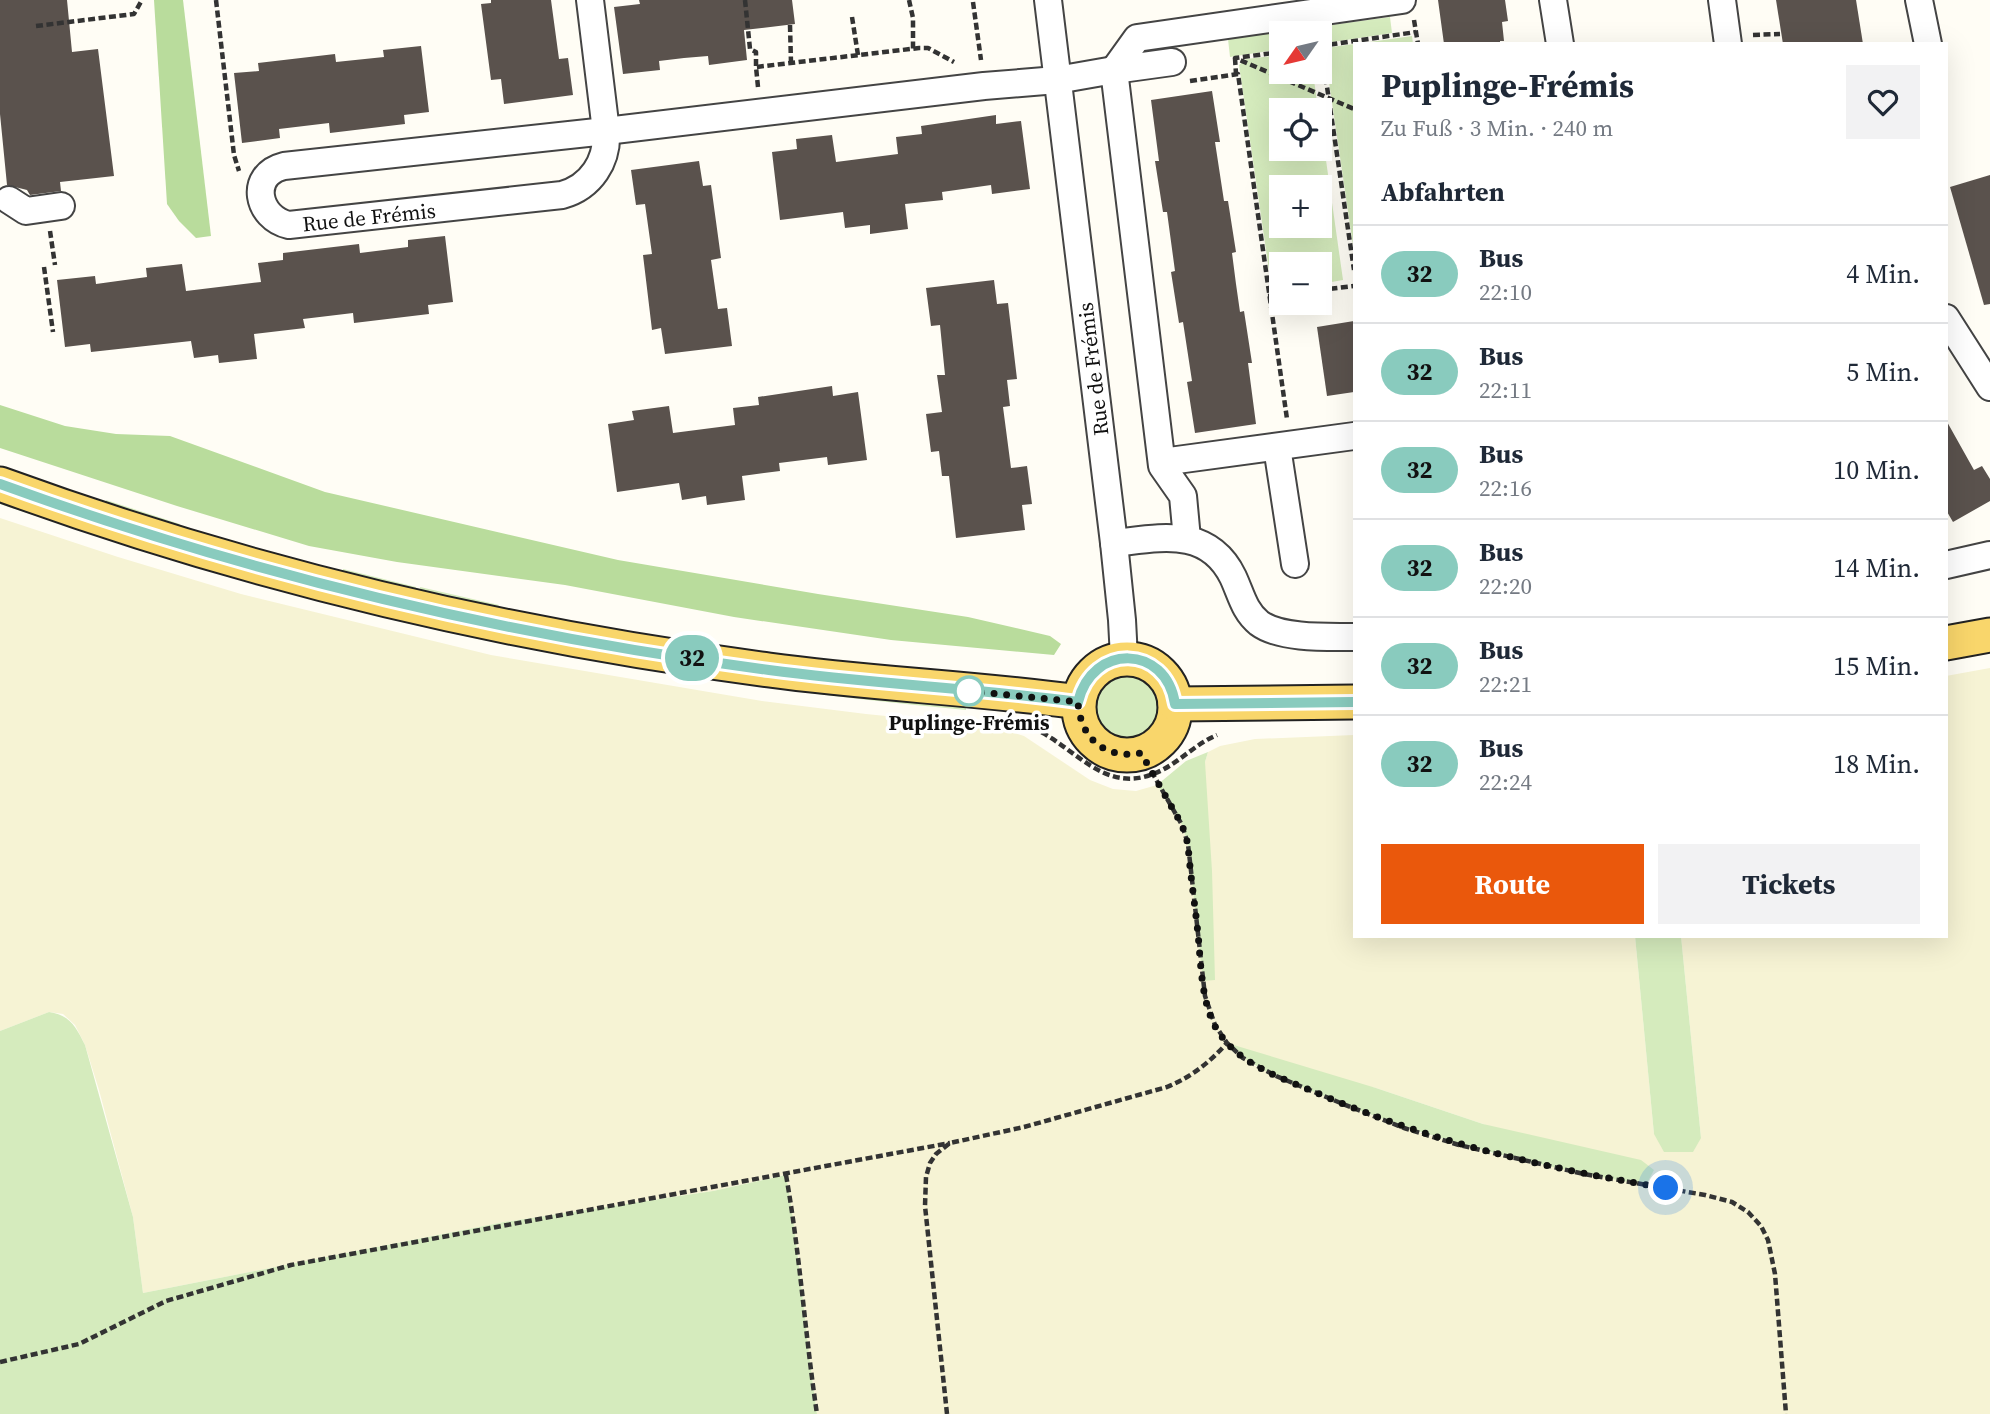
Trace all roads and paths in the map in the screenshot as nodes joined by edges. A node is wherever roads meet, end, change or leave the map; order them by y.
1 (142, 0) edge
2 (216, 0) edge
3 (590, 0) edge
4 (745, 0) edge
5 (909, 0) edge
6 (1048, 0) edge
7 (1402, 0) edge
8 (1553, 0) edge
9 (1722, 0) edge
10 (1919, 0) edge
11 (973, 2) dead end
12 (852, 17) dead end
13 (790, 24) dead end
14 (36, 26) dead end
15 (1416, 32) dead end
16 (1560, 42) edge
17 (1728, 42) edge
18 (1928, 42) edge
19 (1332, 44) edge
20 (913, 49) junction
21 (1269, 54) edge
22 (858, 55) junction
23 (1235, 58) junction
24 (791, 63) junction
25 (756, 67) junction
26 (1114, 70) junction
27 (1177, 72) joint
28 (1236, 74) junction
29 (983, 77) junction
30 (1057, 80) junction
31 (1326, 84) edge
32 (1328, 98) joint
33 (1332, 100) edge
34 (1353, 108) edge
35 (761, 113) junction
36 (1332, 124) edge
37 (606, 131) junction
38 (261, 196) junction
39 (9, 200) dead end
40 (61, 206) dead end
41 (1353, 263) edge
42 (44, 267) dead end
43 (1353, 286) edge
44 (1332, 289) edge
45 (1268, 296) joint
46 (1948, 321) edge
47 (53, 332) dead end
48 (1990, 387) edge
49 (1353, 436) edge
50 (1284, 447) junction
51 (1162, 462) junction
52 (0, 484) edge
53 (1187, 539) junction
54 (1114, 543) junction
55 (1990, 555) edge
56 (1295, 564) dead end
57 (1948, 565) edge
58 (1990, 635) edge
59 (1353, 638) edge
60 (1948, 643) edge
61 (1124, 658) junction
62 (1078, 702) junction
63 (1353, 702) edge
64 (1175, 704) junction
65 (1141, 753) junction
66 (1227, 1043) junction
67 (950, 1143) junction
68 (786, 1175) junction
69 (0, 1362) edge
70 (817, 1414) edge
71 (947, 1414) edge
72 (1786, 1414) edge

1 - 14 path
2 - 38 path
3 - 37 street, Rue de Frémis
4 - 25 path
5 - 20 path
6 - 30 street, Rue de Frémis
7 - 26 street
8 - 16 street
9 - 17 street
10 - 18 street
11 - 29 path
12 - 22 path
13 - 24 path
15 - 19 path
20 - 22 path
20 - 29 path
21 - 23 path
22 - 24 path
23 - 28 path
23 - 32 path
24 - 25 path
25 - 35 path
26 - 27 street
26 - 30 street
26 - 51 street
27 - 28 path
28 - 45 path
29 - 30 street
29 - 35 street
30 - 54 street, Rue de Frémis
31 - 32 path
33 - 34 path
35 - 37 street
36 - 41 path
37 - 38 street
37 - 38 street, Rue de Frémis
39 - 40 street
42 - 47 path
43 - 44 path
45 - 50 path
46 - 48 street
49 - 50 street
50 - 51 street
50 - 56 street
51 - 53 street
52 - 62 main road
53 - 54 street
53 - 59 street
54 - 61 street, Rue de Frémis
55 - 57 street
58 - 60 main road
61 - 62 main road
61 - 64 main road
62 - 65 main road
63 - 64 main road
64 - 65 main road
65 - 66 path
66 - 67 path
66 - 72 path
67 - 68 path
67 - 71 path
68 - 69 path
68 - 70 path

